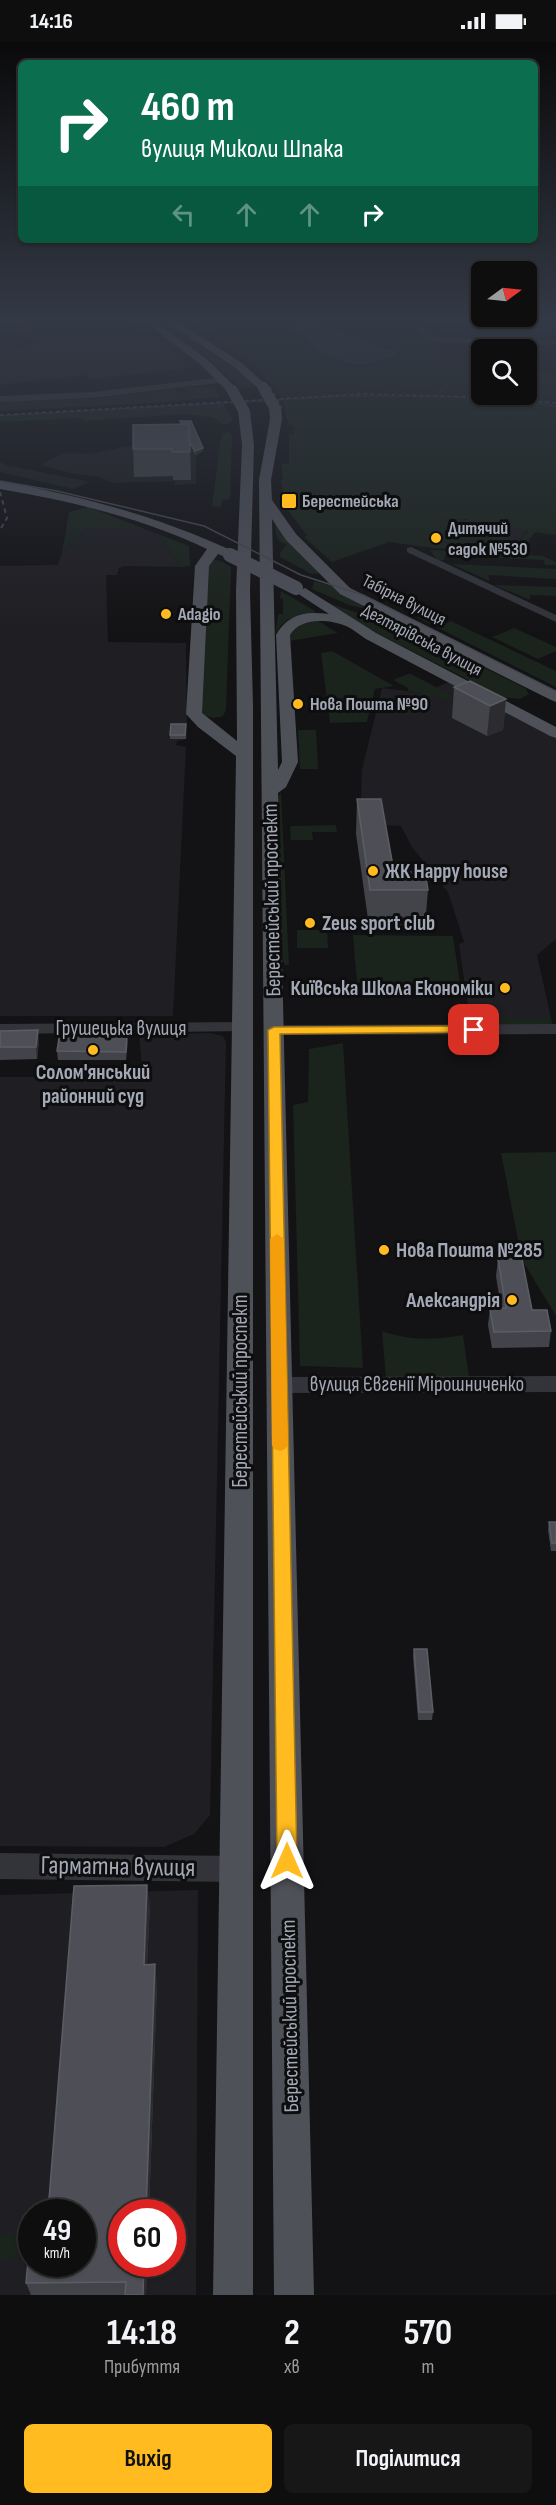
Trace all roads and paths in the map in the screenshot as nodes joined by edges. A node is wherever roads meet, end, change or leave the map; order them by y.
1 (245, 422) edge
2 (275, 422) edge
3 (0, 485) edge
4 (265, 499) junction
5 (411, 550) dead end
6 (223, 551) junction
7 (300, 590) junction
8 (556, 619) edge
9 (349, 623) junction
10 (417, 628) junction
11 (540, 688) junction
12 (556, 696) edge
13 (502, 705) junction
14 (245, 711) junction
15 (196, 718) junction
16 (556, 733) edge
17 (244, 754) junction
18 (269, 791) junction
19 (243, 1028) junction
20 (0, 1029) edge
21 (556, 1029) edge
22 (274, 1030) junction
23 (279, 1384) junction
24 (556, 1384) edge
25 (0, 1866) edge
26 (236, 1869) junction
27 (233, 2295) edge
28 (294, 2295) edge

1 - 14 main road, Берестейський проспект, bridge
2 - 4 main road, Берестейський проспект, bridge
3 - 6 main road
4 - 10 main road, Табірна вулиця
4 - 18 main road, Берестейський проспект
5 - 8 street
6 - 7 main road, bridge
6 - 15 main road
7 - 9 main road, Дегтярівська вулиця
7 - 10 main road, Дегтярівська вулиця
9 - 13 main road, Дегтярівська вулиця
9 - 18 main road
10 - 11 main road, Табірна вулиця
11 - 12 main road, Табірна вулиця
11 - 13 main road
13 - 16 main road, Дегтярівська вулиця
14 - 15 main road
14 - 17 main road, Берестейський проспект
15 - 17 main road
17 - 19 main road, Берестейський проспект
18 - 22 main road, Берестейський проспект
19 - 20 street, Грушецька вулиця
19 - 26 main road, Берестейський проспект
21 - 22 street
22 - 23 main road, Берестейський проспект
23 - 24 street, вулиця Євгенії Мірошниченко
23 - 28 main road, Берестейський проспект
25 - 26 street, Гарматна вулиця
26 - 27 main road, Берестейський проспект

